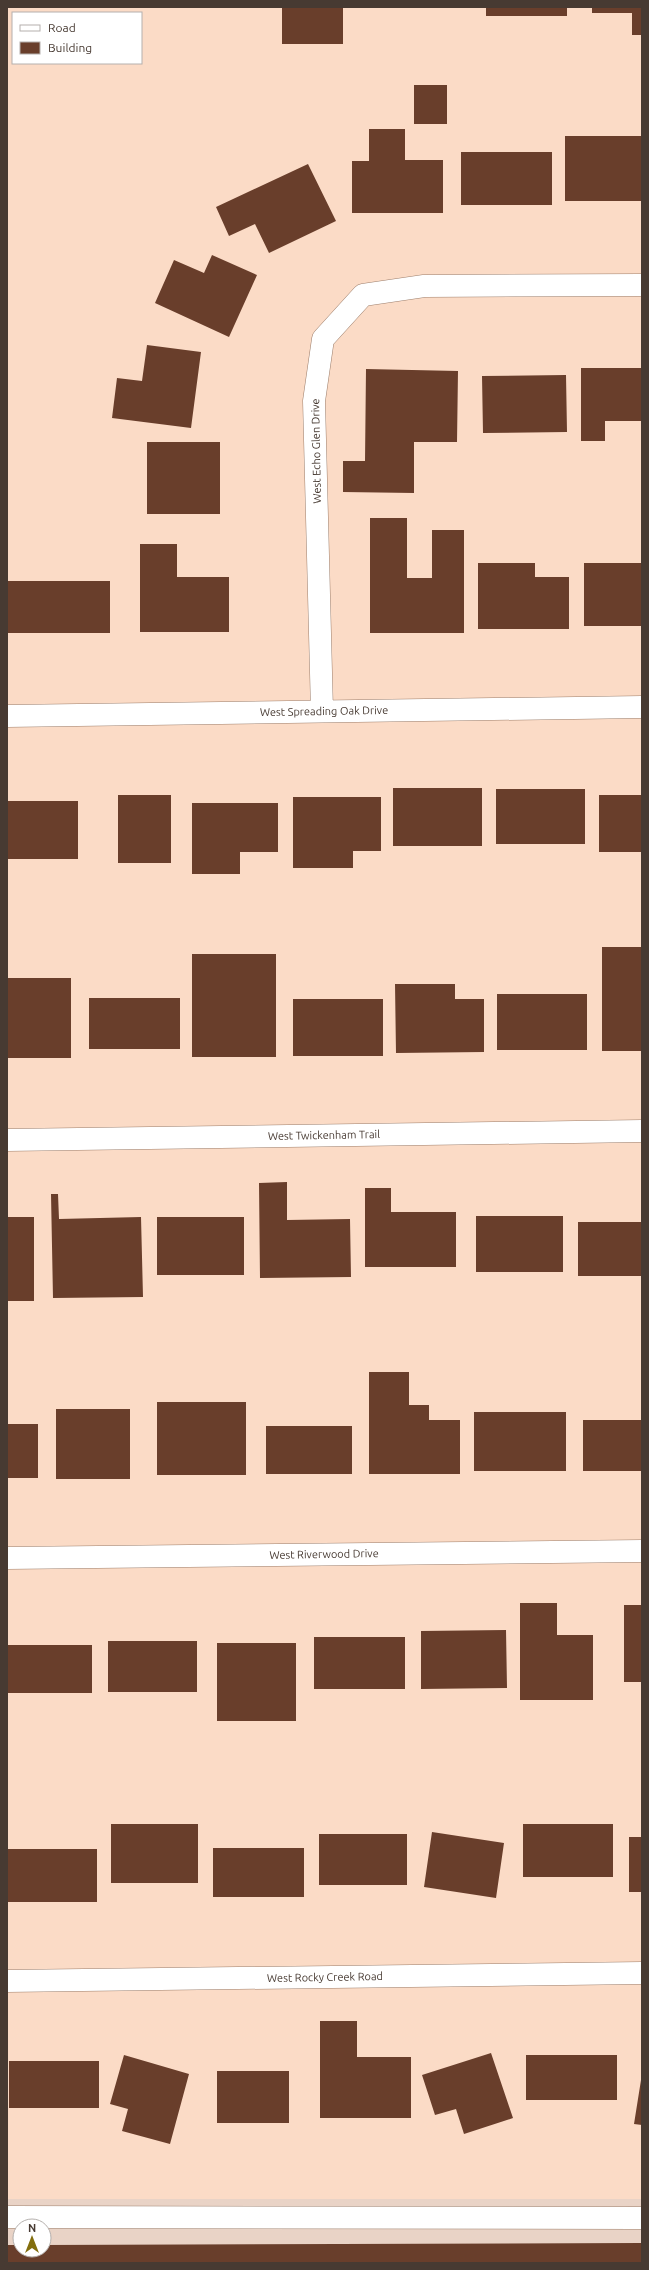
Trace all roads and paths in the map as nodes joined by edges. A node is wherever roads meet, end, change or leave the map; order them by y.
1 (642, 285) edge
2 (642, 707) edge
3 (322, 711) junction
4 (7, 716) edge
5 (642, 1130) edge
6 (7, 1140) edge
7 (642, 1551) edge
8 (7, 1558) edge
9 (642, 1972) edge
10 (7, 1981) edge
11 (7, 2216) edge
12 (642, 2218) edge

1 - 3 street, West Echo Glen Drive
2 - 3 street, West Spreading Oak Drive
3 - 4 street, West Spreading Oak Drive
5 - 6 street, West Twickenham Trail
7 - 8 street, West Riverwood Drive
9 - 10 street, West Rocky Creek Road
11 - 12 street

